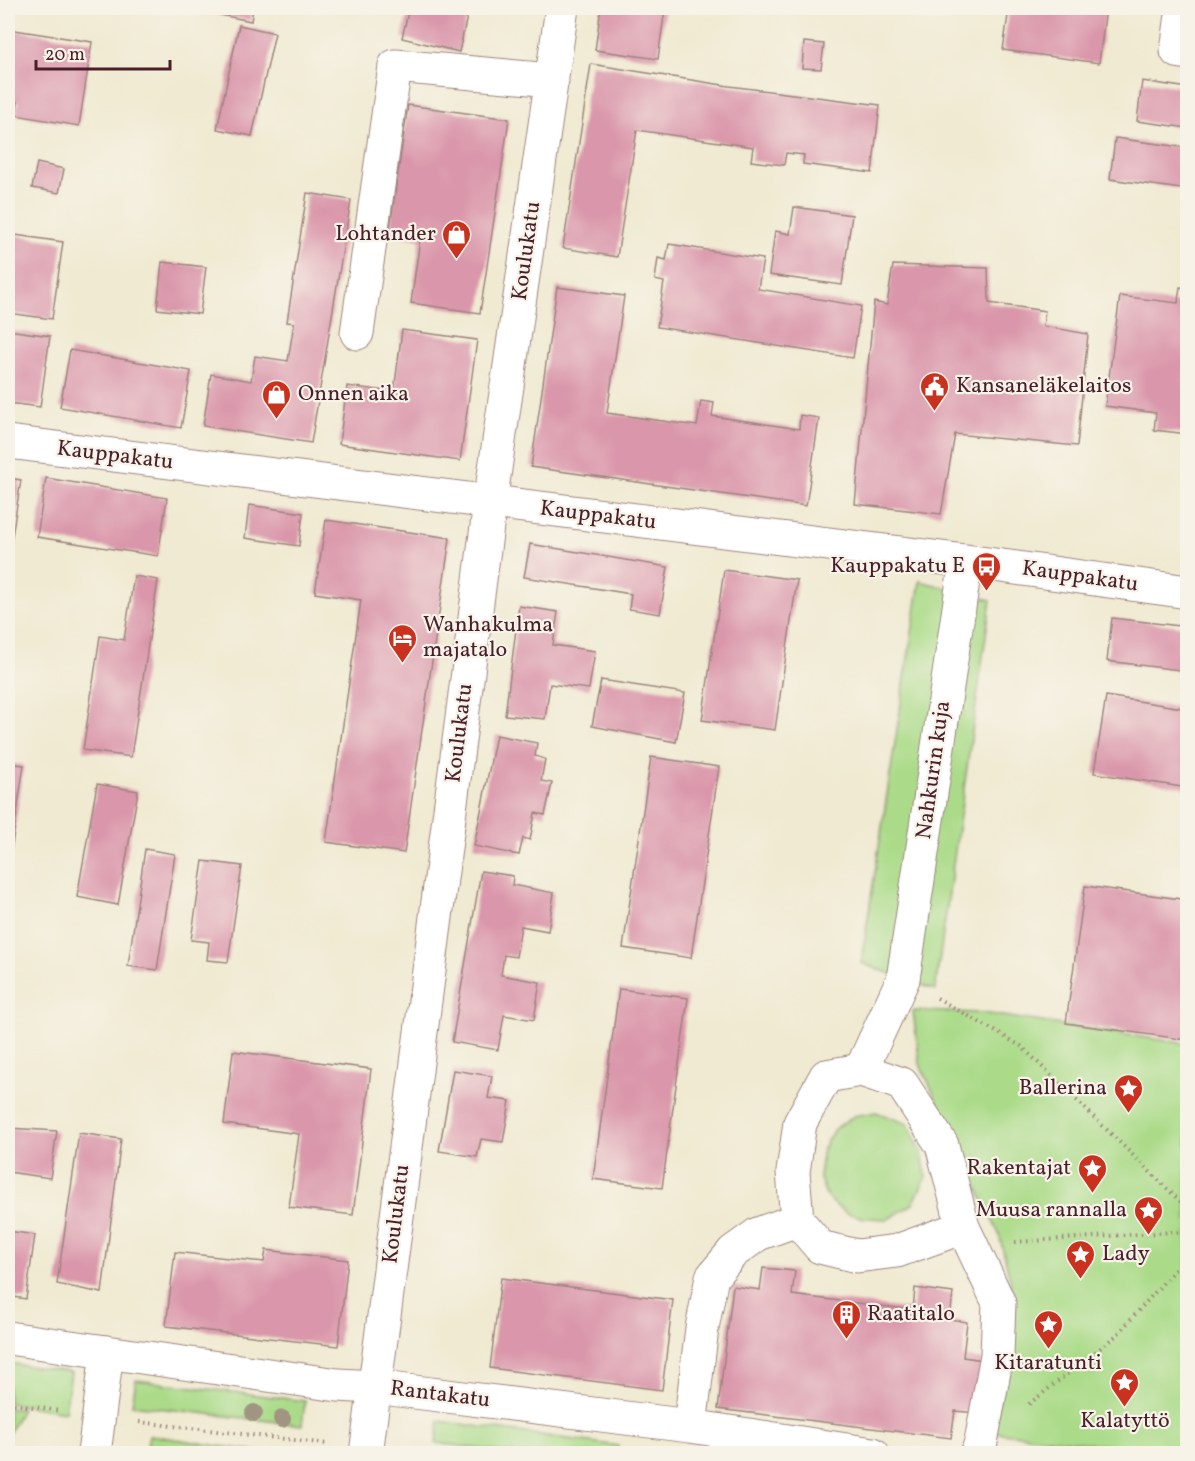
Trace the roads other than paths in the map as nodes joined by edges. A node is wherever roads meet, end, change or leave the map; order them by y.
1 (562, 8) edge
2 (1183, 8) edge
3 (1188, 53) edge
4 (552, 80) junction
5 (357, 333) dead end
6 (8, 442) edge
7 (490, 503) junction
8 (966, 561) junction
9 (1188, 592) edge
10 (861, 1070) junction
11 (797, 1220) junction
12 (968, 1236) junction
13 (8, 1338) edge
14 (107, 1352) junction
15 (374, 1387) junction
16 (690, 1426) junction
17 (979, 1448) edge
18 (366, 1451) edge
19 (94, 1454) edge
20 (873, 1454) edge

1 - 4 street, Koulukatu
2 - 3 street
4 - 5 street
4 - 7 street, Koulukatu
6 - 7 street, Kauppakatu
7 - 8 street, Kauppakatu
7 - 15 street, Koulukatu
8 - 9 street, Kauppakatu
8 - 10 street, Nahkurin kuja
10 - 11 street
10 - 12 street
11 - 12 street
11 - 16 street
12 - 17 street
13 - 14 street, Rantakatu
14 - 15 street, Rantakatu
14 - 19 street
15 - 16 street, Rantakatu
15 - 18 street, Koulukatu
16 - 20 street, Rantakatu

